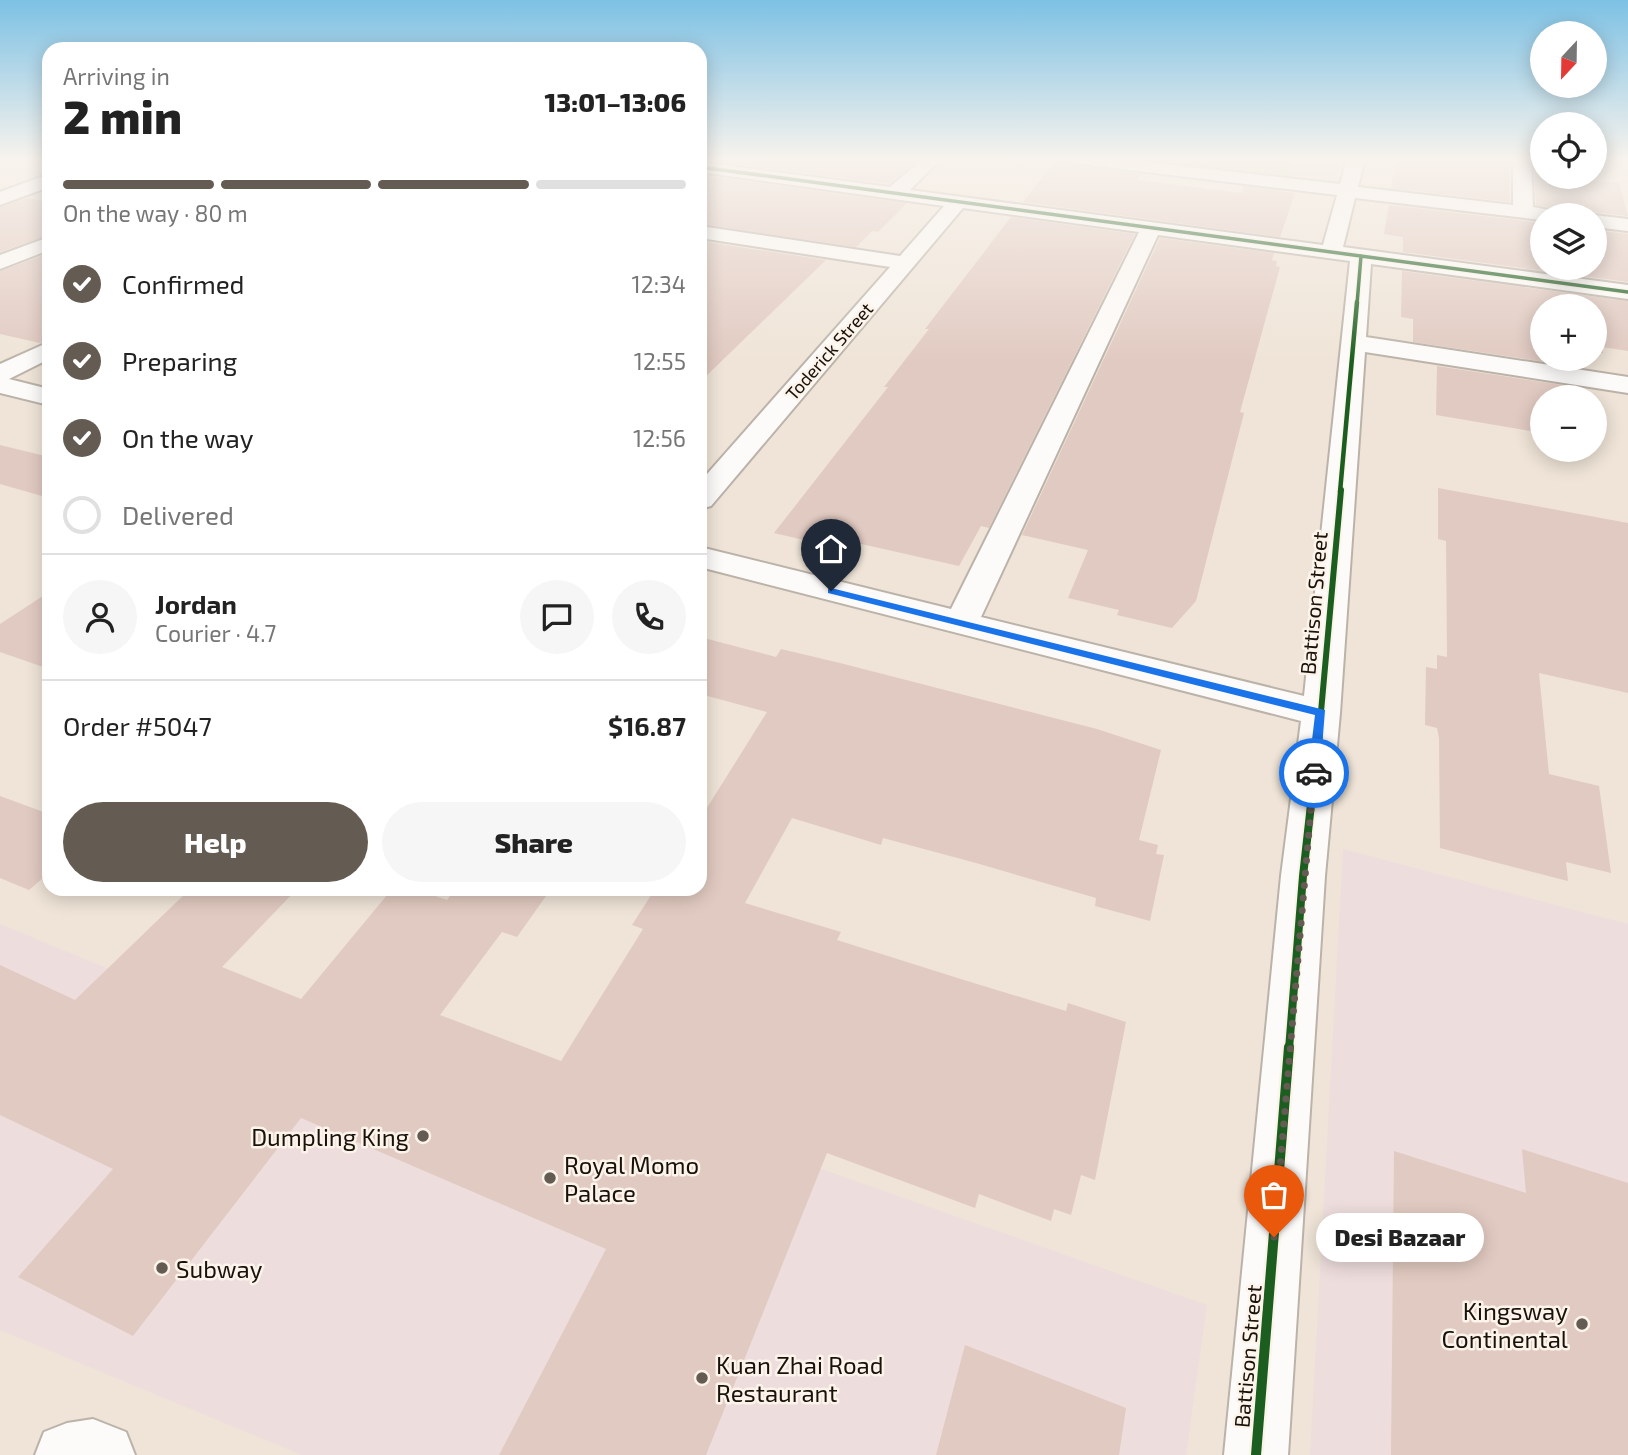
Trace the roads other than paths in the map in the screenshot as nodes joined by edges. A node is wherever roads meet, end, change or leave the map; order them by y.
1 (936, 227) edge
2 (1143, 227) edge
3 (1346, 227) edge
4 (1151, 228) junction
5 (707, 236) edge
6 (42, 246) edge
7 (1346, 254) junction
8 (0, 263) edge
9 (905, 263) junction
10 (1628, 292) edge
11 (1354, 344) junction
12 (42, 353) edge
13 (0, 374) edge
14 (0, 385) edge
15 (1628, 385) edge
16 (42, 395) edge
17 (707, 492) edge
18 (707, 559) edge
19 (961, 624) junction
20 (1321, 713) junction
21 (67, 1455) edge
22 (103, 1455) edge
23 (1256, 1455) edge

1 - 9 street, Toderick Street
2 - 4 street
3 - 7 street, Battison Street
4 - 7 street
4 - 19 street
5 - 9 street
6 - 8 street
7 - 10 street
7 - 11 street, Battison Street
9 - 17 street, Toderick Street
11 - 15 street
11 - 20 street, Battison Street
12 - 13 street
14 - 16 street
18 - 19 street
19 - 20 street
20 - 23 street, Battison Street
21 - 22 street

